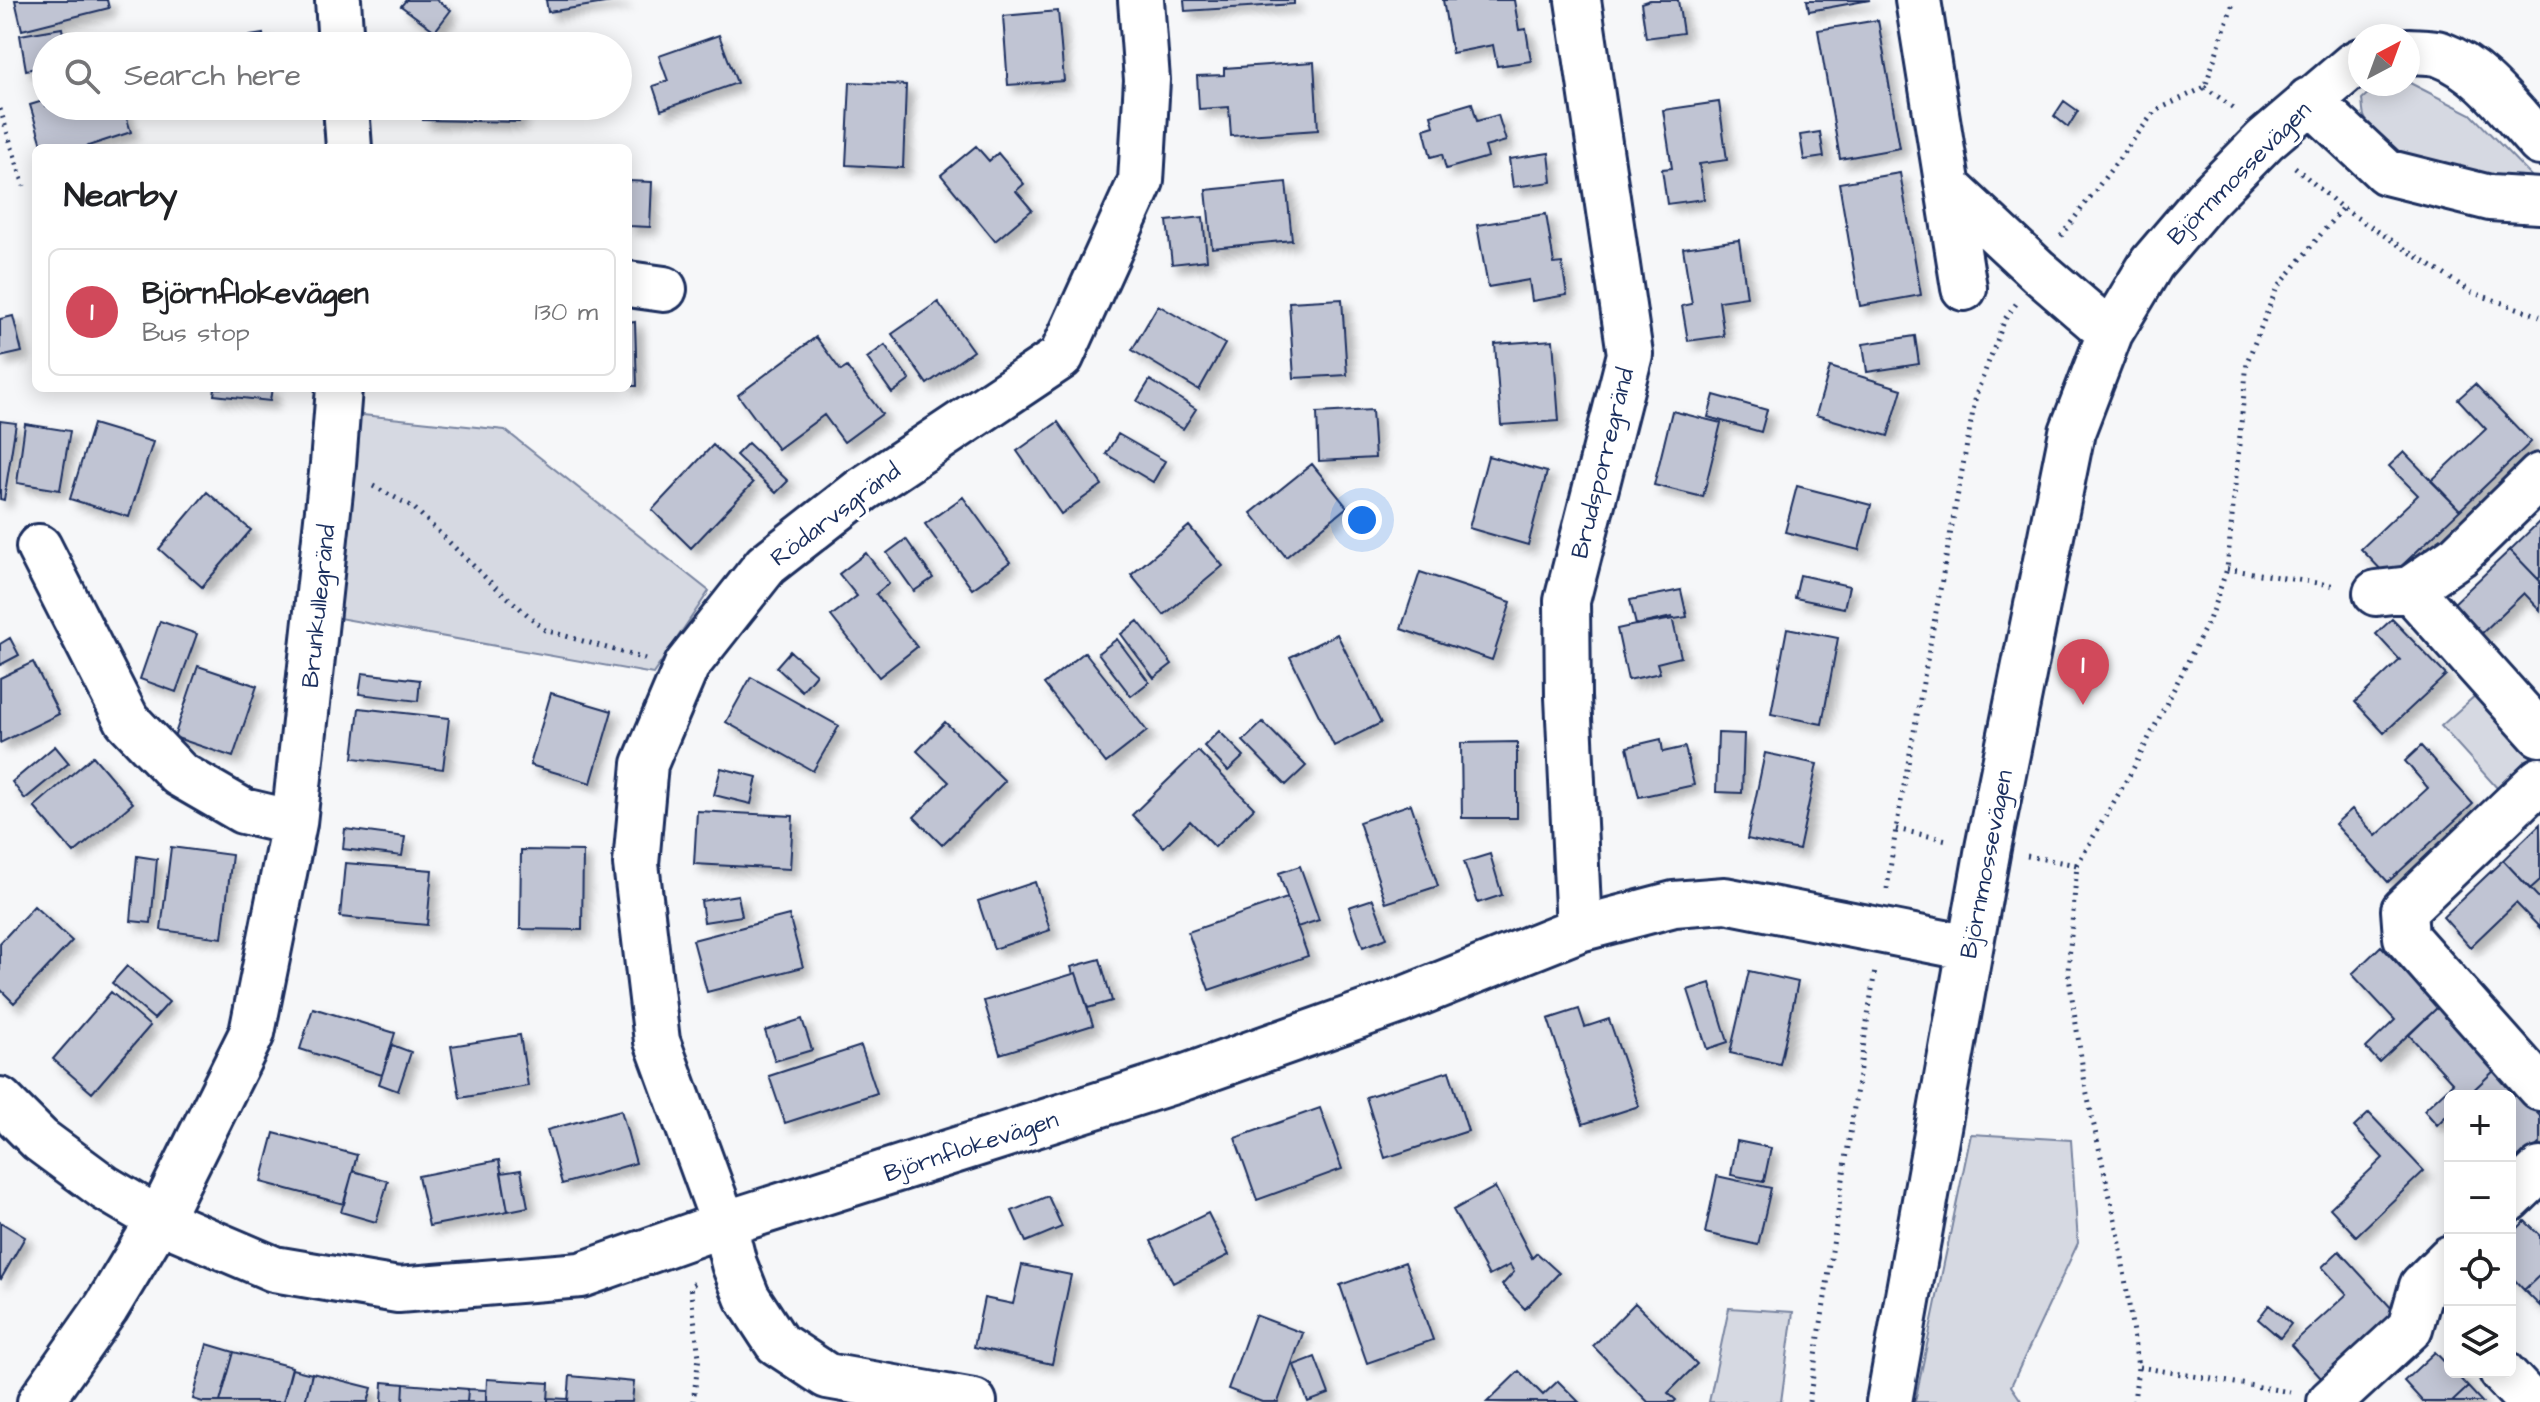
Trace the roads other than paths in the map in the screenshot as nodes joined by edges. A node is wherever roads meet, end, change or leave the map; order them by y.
1 (338, 0) edge
2 (1141, 0) edge
3 (1578, 0) edge
4 (1918, 0) edge
5 (340, 32) edge
6 (2420, 52) edge
7 (2348, 69) edge
8 (2309, 100) junction
9 (347, 120) edge
10 (2540, 143) edge
11 (349, 144) edge
12 (1948, 187) junction
13 (2540, 201) edge
14 (1964, 288) dead end
15 (2110, 333) junction
16 (339, 392) edge
17 (2540, 476) edge
18 (39, 547) dead end
19 (2540, 734) edge
20 (2540, 780) edge
21 (294, 823) junction
22 (1579, 929) junction
23 (1970, 948) junction
24 (2540, 1088) edge
25 (0, 1100) edge
26 (159, 1220) junction
27 (729, 1244) junction
28 (2441, 1287) edge
29 (2508, 1378) edge
30 (2311, 1397) edge
31 (40, 1402) edge
32 (974, 1402) edge
33 (1889, 1402) edge
34 (2530, 1402) edge

1 - 5 street
2 - 27 street, Rödarvsgränd
3 - 22 street, Brudsporregränd
4 - 12 street
6 - 10 street
7 - 8 street, Björnmossevägen
8 - 13 street
8 - 15 street, Björnmossevägen
9 - 11 street
12 - 14 street
12 - 15 street
15 - 23 street, Björnmossevägen
16 - 21 street, Brunkullegränd
17 - 19 street
18 - 21 street
20 - 24 street
21 - 26 street, Brunkullegränd
22 - 23 street, Björnflokevägen
22 - 27 street, Björnflokevägen
23 - 33 street, Björnmossevägen
25 - 26 street, Björnflokevägen
26 - 27 street, Björnflokevägen
26 - 31 street, Brunkullegränd
27 - 32 street, Rödarvsgränd
28 - 30 street
29 - 34 street

